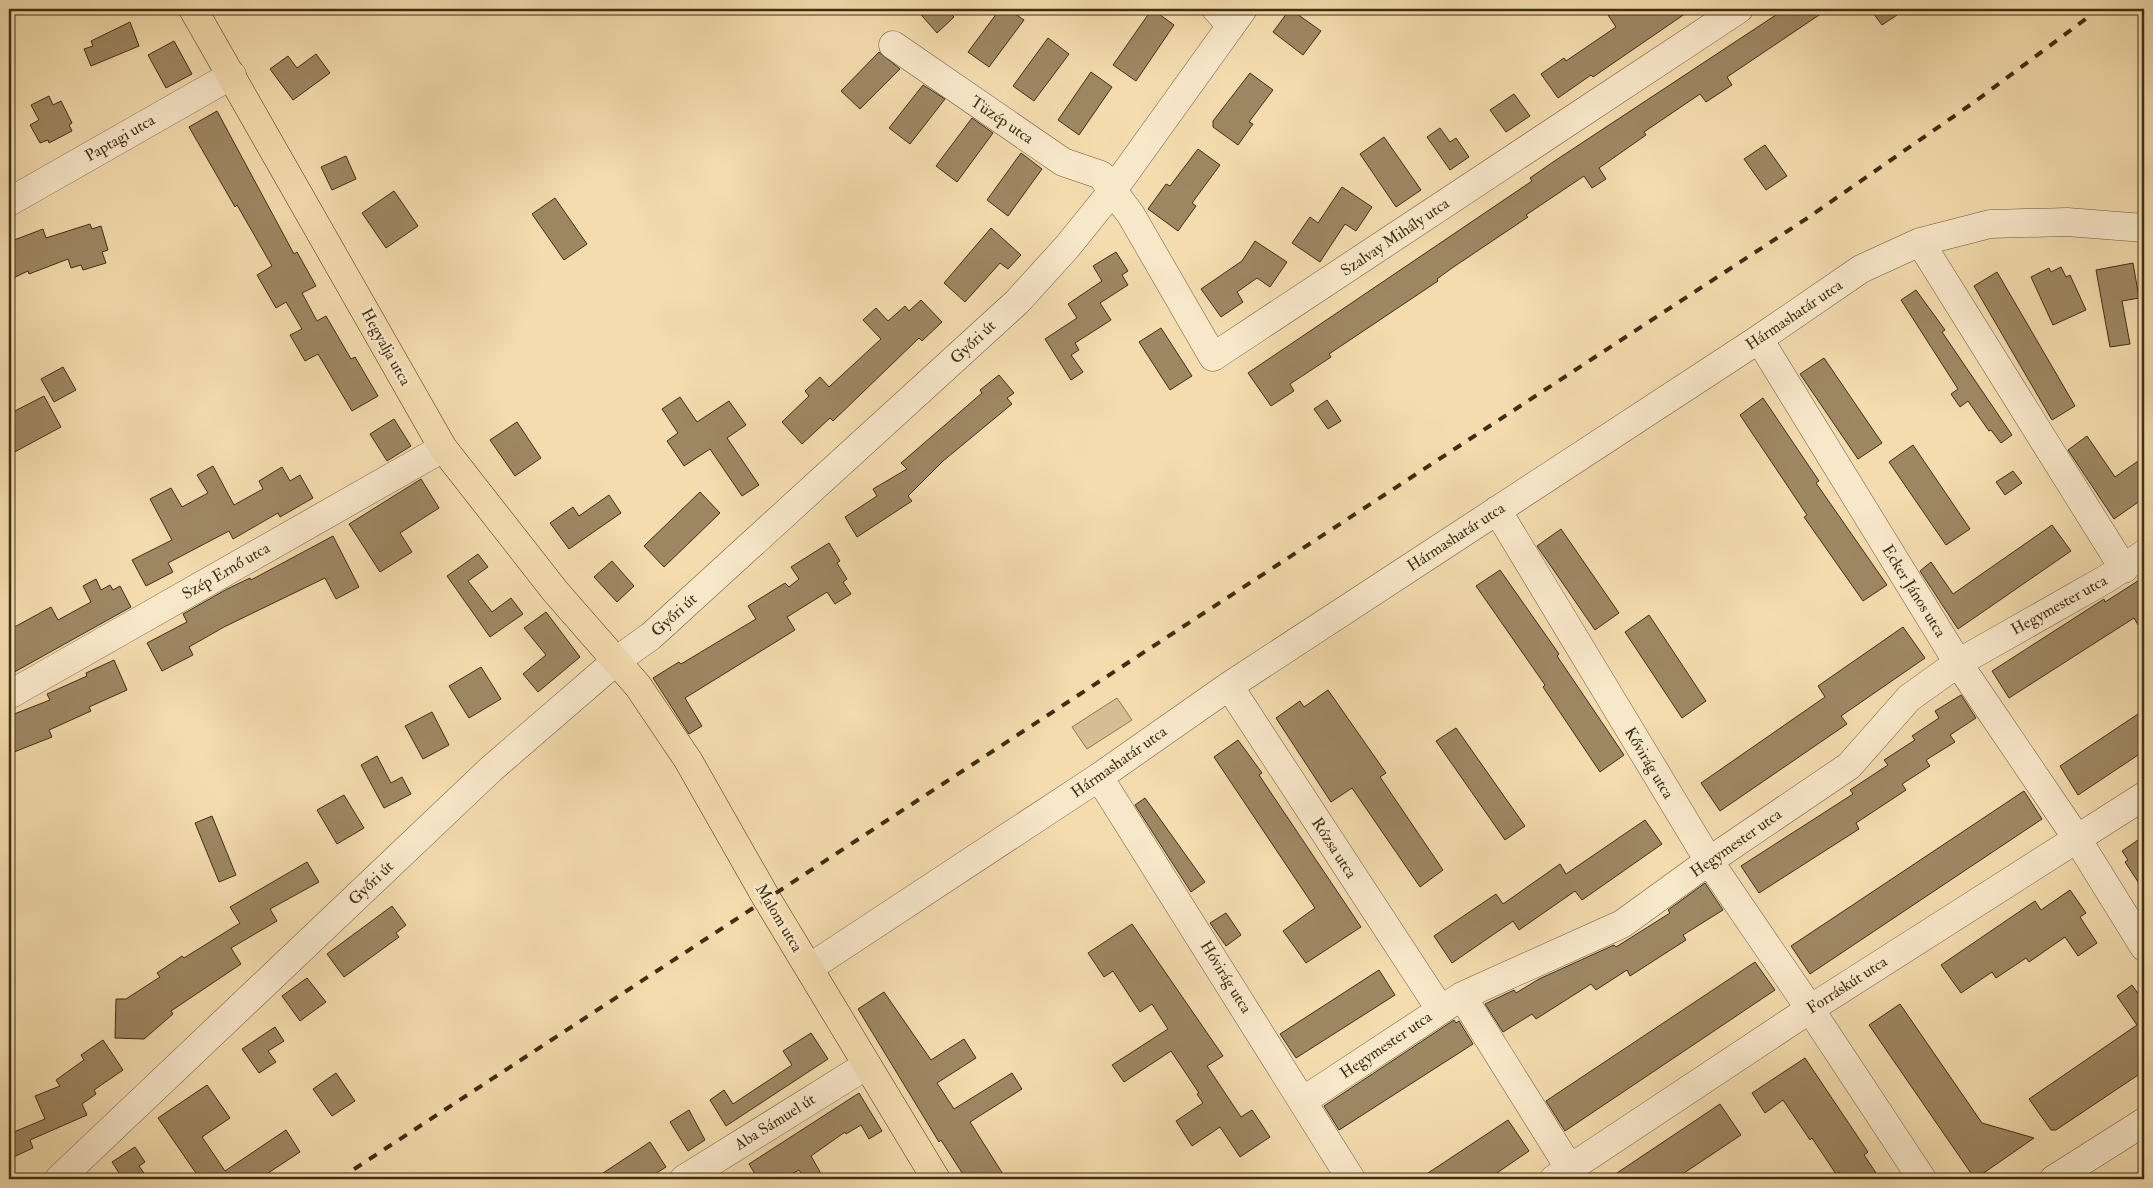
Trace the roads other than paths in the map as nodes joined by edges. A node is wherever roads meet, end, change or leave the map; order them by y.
1 (193, 9) edge
2 (1738, 9) edge
3 (1230, 15) edge
4 (893, 45) dead end
5 (232, 74) junction
6 (1113, 190) junction
7 (9, 202) edge
8 (2144, 228) edge
9 (1920, 242) junction
10 (1759, 339) junction
11 (443, 448) junction
12 (1497, 510) junction
13 (2134, 562) edge
14 (616, 661) junction
15 (1958, 662) junction
16 (1228, 686) junction
17 (9, 695) edge
18 (1099, 777) junction
19 (2144, 796) edge
20 (2076, 837) junction
21 (1709, 861) junction
22 (2144, 947) edge
23 (809, 968) junction
24 (1451, 1003) junction
25 (1810, 1009) junction
26 (867, 1065) junction
27 (1304, 1100) junction
28 (2144, 1122) edge
29 (1562, 1174) edge
30 (59, 1179) edge
31 (684, 1179) edge
32 (936, 1179) edge
33 (1351, 1179) edge
34 (1922, 1179) edge
35 (2054, 1179) edge

1 - 5 main road, Hegyalja utca
2 - 6 street, Szalvay Mihály utca
3 - 6 street, Győri út
4 - 6 street, Tüzép utca
5 - 7 street, Paptagi utca
5 - 11 main road, Hegyalja utca
6 - 14 street, Győri út
8 - 9 street, Hármashatár utca
9 - 10 street, Hármashatár utca
9 - 13 street
10 - 12 street, Hármashatár utca
10 - 15 street, Ecker János utca
11 - 14 main road, Hegyalja utca
11 - 17 street, Szép Ernő utca
12 - 16 street, Hármashatár utca
12 - 21 street, Kővirág utca
13 - 15 street, Hegymester utca
14 - 23 main road, Malom utca
14 - 30 street, Győri út
15 - 20 street, Ecker János utca
15 - 21 street, Hegymester utca
16 - 18 street, Hármashatár utca
16 - 24 street, Rózsa utca
18 - 23 street, Hármashatár utca
18 - 27 street, Hóvirág utca
19 - 20 street, Forráskút utca
20 - 22 street, Ecker János utca
20 - 25 street, Forráskút utca
21 - 24 street, Hegymester utca
21 - 25 street, Kővirág utca
23 - 26 main road, Malom utca
24 - 27 street, Hegymester utca
24 - 29 street, Rózsa utca
25 - 29 street, Forráskút utca
25 - 34 street, Kővirág utca
26 - 31 street, Aba Sámuel út
26 - 32 main road, Malom utca
27 - 33 street, Hóvirág utca
28 - 35 street

